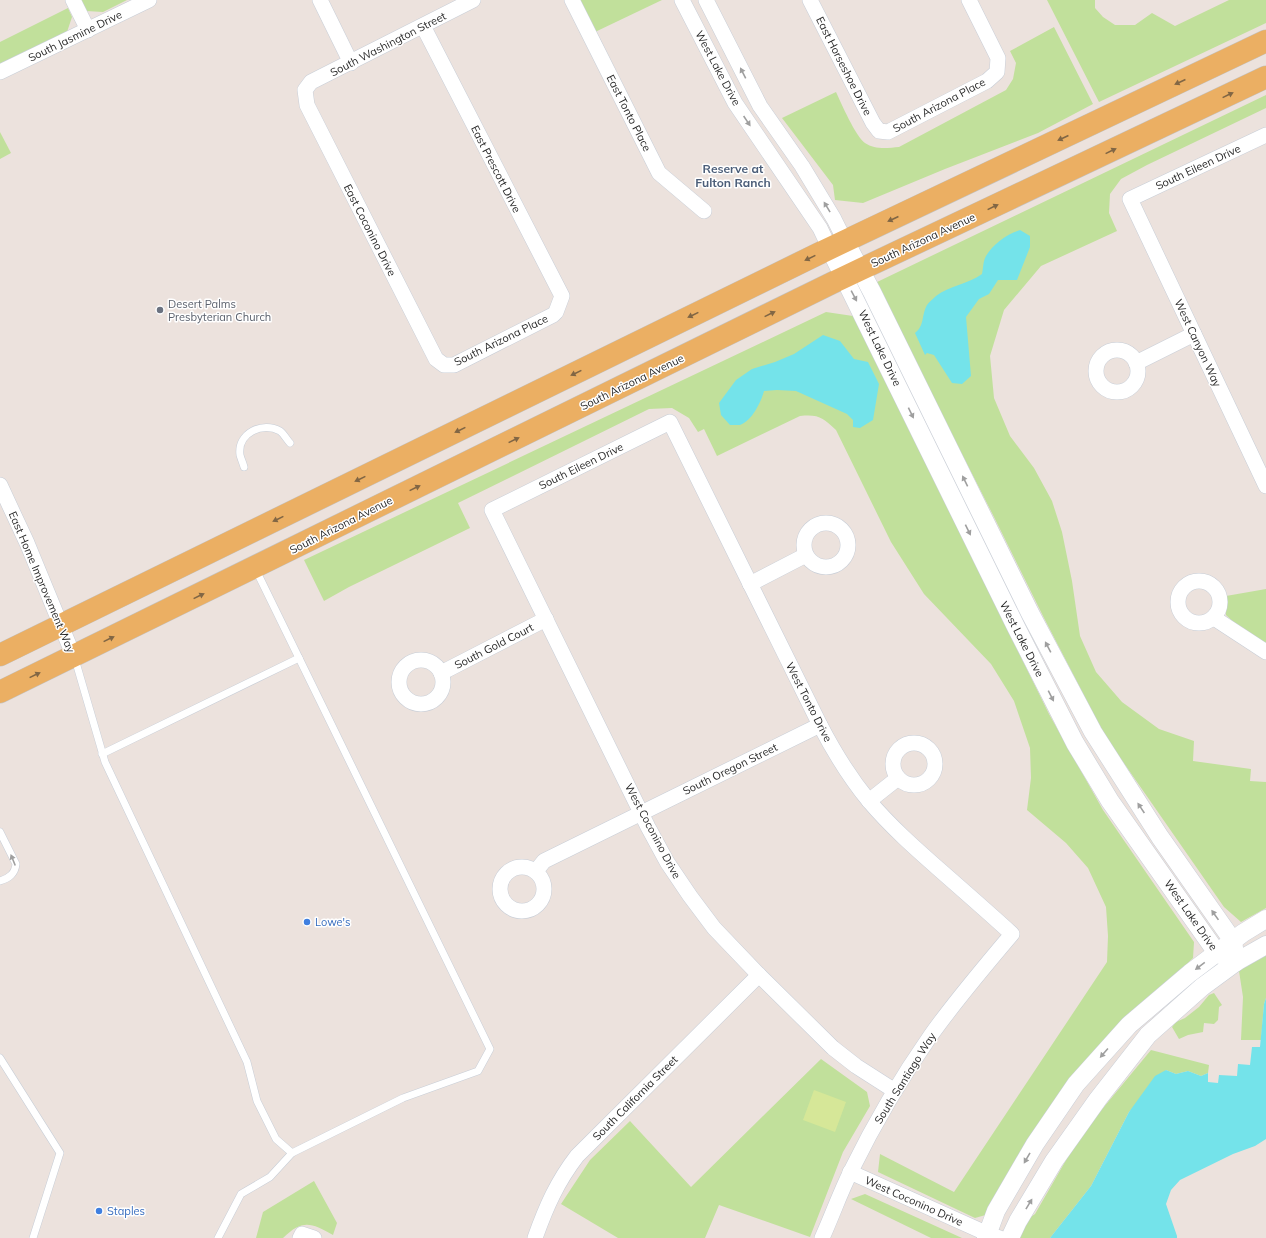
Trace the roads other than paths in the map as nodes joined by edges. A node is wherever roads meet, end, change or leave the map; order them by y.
1 (73, 0) edge
2 (149, 0) edge
3 (320, 0) edge
4 (473, 0) edge
5 (572, 0) edge
6 (682, 0) edge
7 (706, 0) edge
8 (810, 0) edge
9 (969, 0) edge
10 (423, 26) junction
11 (88, 30) junction
12 (1266, 41) edge
13 (351, 63) junction
14 (0, 72) edge
15 (1266, 77) edge
16 (305, 90) joint
17 (879, 131) joint
18 (1266, 135) edge
19 (1130, 199) joint
20 (704, 211) dead end
21 (838, 245) junction
22 (852, 274) junction
23 (556, 312) joint
24 (1194, 334) junction
25 (1136, 363) dead end
26 (444, 365) joint
27 (670, 422) joint
28 (290, 443) dead end
29 (244, 467) dead end
30 (0, 485) edge
31 (1266, 486) edge
32 (492, 510) joint
33 (806, 555) dead end
34 (255, 568) junction
35 (750, 584) junction
36 (1214, 618) dead end
37 (546, 619) junction
38 (61, 625) junction
39 (1266, 652) edge
40 (0, 655) edge
41 (74, 656) junction
42 (299, 658) junction
43 (441, 673) dead end
44 (0, 692) edge
45 (820, 725) junction
46 (102, 754) junction
47 (898, 778) dead end
48 (869, 802) junction
49 (641, 813) junction
50 (0, 832) edge
51 (536, 871) dead end
52 (0, 881) edge
53 (1266, 919) edge
54 (1012, 934) joint
55 (1233, 941) junction
56 (1266, 945) edge
57 (1217, 953) junction
58 (1236, 962) junction
59 (758, 975) junction
60 (0, 1058) edge
61 (895, 1091) junction
62 (292, 1153) junction
63 (850, 1172) junction
64 (991, 1237) edge
65 (33, 1238) edge
66 (218, 1238) edge
67 (535, 1238) edge
68 (822, 1238) edge
69 (1010, 1238) edge

1 - 11 street
2 - 11 street, South Jasmine Drive
3 - 13 street
4 - 10 street, South Washington Street
5 - 20 street, East Tonto Place
6 -> 21 street, West Lake Drive
21 -> 7 street, West Lake Drive
8 - 17 street, East Horseshoe Drive
9 - 17 street, South Arizona Place
10 - 13 street, South Washington Street
10 - 23 street, East Prescott Drive
11 - 14 street, South Jasmine Drive
12 -> 21 main road
13 - 16 street, South Washington Street
22 -> 15 main road, South Arizona Avenue
16 - 26 street, East Coconino Drive
18 - 19 street, South Eileen Drive
19 - 24 street, West Canyon Way
21 - 22 street, West Lake Drive
21 -> 38 main road
34 -> 22 main road, South Arizona Avenue
55 -> 22 street, West Lake Drive
22 -> 57 street, West Lake Drive
23 - 26 street, South Arizona Place
24 - 25 street
24 - 31 street, West Canyon Way
27 - 32 street, South Eileen Drive
27 - 35 street, West Tonto Drive
28 - 29 lane
30 - 38 street, East Home Improvement Way
32 - 37 street, West Coconino Drive
33 - 35 street
41 -> 34 main road, South Arizona Avenue
34 - 42 lane
35 - 45 street, West Tonto Drive
36 - 39 street
37 - 43 street, South Gold Court
37 - 49 street, West Coconino Drive
38 - 40 main road
38 - 41 street, East Home Improvement Way
44 -> 41 main road, South Arizona Avenue
41 - 46 lane
42 - 46 lane
42 - 62 lane
45 - 48 street, West Tonto Drive
45 - 49 street, South Oregon Street
46 - 62 lane
47 - 48 street
48 - 54 street, West Tonto Drive
49 - 51 street, South Oregon Street
49 - 59 street, West Coconino Drive
52 -> 50 lane
53 - 55 street
54 - 61 street, South Santiago Way
55 - 57 street
55 - 58 street, West Lake Drive
56 - 58 street
57 - 58 street, West Lake Drive
57 -> 64 street
69 -> 58 street
59 - 61 street, West Coconino Drive
59 - 67 street, South California Street
60 - 65 lane
61 - 63 street, South Santiago Way
62 - 66 lane
63 - 64 street, West Coconino Drive
63 - 68 street, South Santiago Way

